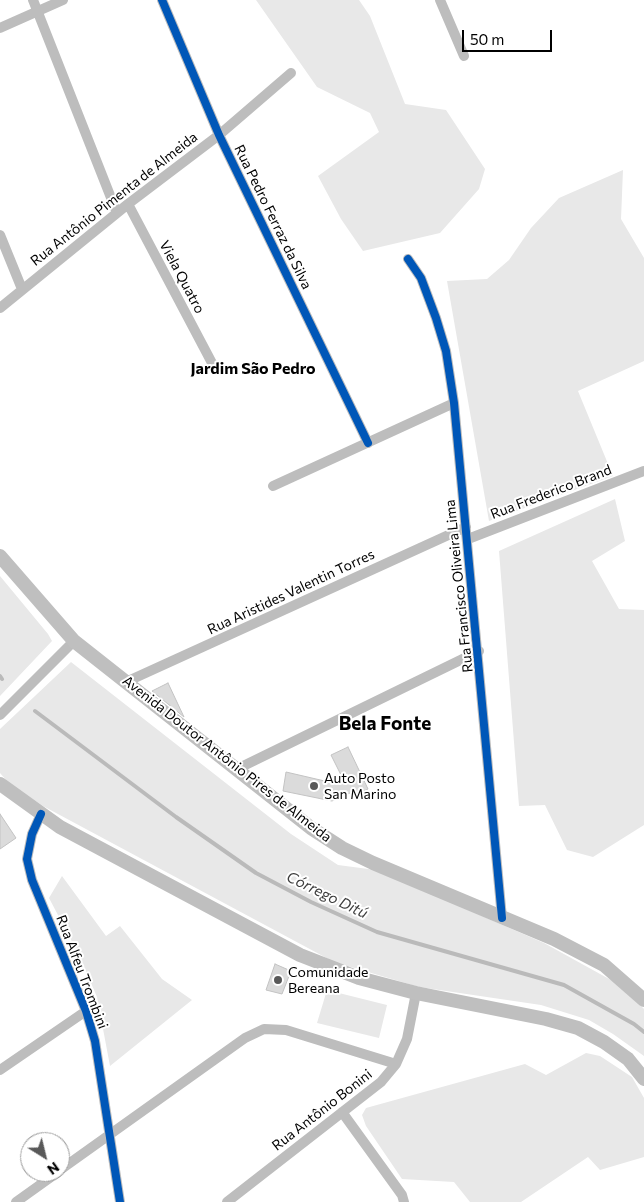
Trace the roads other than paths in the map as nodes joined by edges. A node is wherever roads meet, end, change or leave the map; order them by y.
1 (33, 0) edge
2 (63, 0) edge
3 (162, 0) edge
4 (442, 1) edge
5 (38, 11) junction
6 (0, 28) edge
7 (464, 56) dead end
8 (291, 73) dead end
9 (219, 135) junction
10 (128, 204) junction
11 (117, 213) junction
12 (0, 235) edge
13 (408, 259) dead end
14 (22, 289) junction
15 (0, 308) edge
16 (212, 363) dead end
17 (454, 403) junction
18 (368, 443) junction
19 (644, 471) edge
20 (273, 486) dead end
21 (466, 527) junction
22 (468, 539) junction
23 (0, 556) edge
24 (74, 640) junction
25 (479, 651) junction
26 (128, 682) junction
27 (0, 715) edge
28 (237, 769) junction
29 (0, 784) edge
30 (41, 814) junction
31 (502, 918) junction
32 (416, 993) junction
33 (644, 1000) edge
34 (86, 1011) junction
35 (585, 1032) junction
36 (396, 1064) junction
37 (644, 1068) edge
38 (0, 1069) edge
39 (644, 1079) edge
40 (342, 1112) junction
41 (109, 1135) junction
42 (70, 1163) edge
43 (44, 1182) edge
44 (16, 1202) edge
45 (120, 1202) edge
46 (228, 1202) edge
47 (404, 1202) edge

1 - 5 street
2 - 5 street
3 - 9 street, Rua Pedro Ferraz da Silva
4 - 7 street
5 - 6 street
5 - 11 street
8 - 9 street, Rua Antônio Pimenta de Almeida
9 - 10 street, Rua Antônio Pimenta de Almeida
9 - 18 street, Rua Pedro Ferraz da Silva
10 - 11 street, Rua Antônio Pimenta de Almeida
10 - 16 street, Viela Quatro
11 - 14 street, Rua Antônio Pimenta de Almeida
12 - 14 street
13 - 17 street, Rua Francisco Oliveira Lima
14 - 15 street, Rua Antônio Pimenta de Almeida
17 - 18 street
17 - 21 street, Rua Francisco Oliveira Lima
18 - 20 street
19 - 22 street, Rua Frederico Brand
21 - 22 street, Rua Francisco Oliveira Lima
21 - 26 street, Rua Aristides Valentin Torres
22 - 25 street, Rua Francisco Oliveira Lima
23 - 24 main road, Avenida Doutor Antônio Pires de Almeida
24 - 26 main road, Avenida Doutor Antônio Pires de Almeida
24 - 27 street
25 - 28 street
25 - 31 street, Rua Francisco Oliveira Lima
26 - 28 main road, Avenida Doutor Antônio Pires de Almeida
28 - 31 main road, Avenida Doutor Antônio Pires de Almeida
29 - 30 main road
30 - 32 main road
30 - 34 street, Rua Alfeu Trombini
31 - 33 main road, Avenida Doutor Antônio Pires de Almeida
32 - 35 main road
32 - 36 street, Rua Antônio Bonini
34 - 38 street
34 - 41 street, Rua Alfeu Trombini
35 - 37 main road
35 - 39 main road
36 - 40 street, Rua Antônio Bonini
36 - 41 street
40 - 46 street, Rua Antônio Bonini
40 - 47 street
41 - 42 street
41 - 45 street, Rua Alfeu Trombini
43 - 44 street

